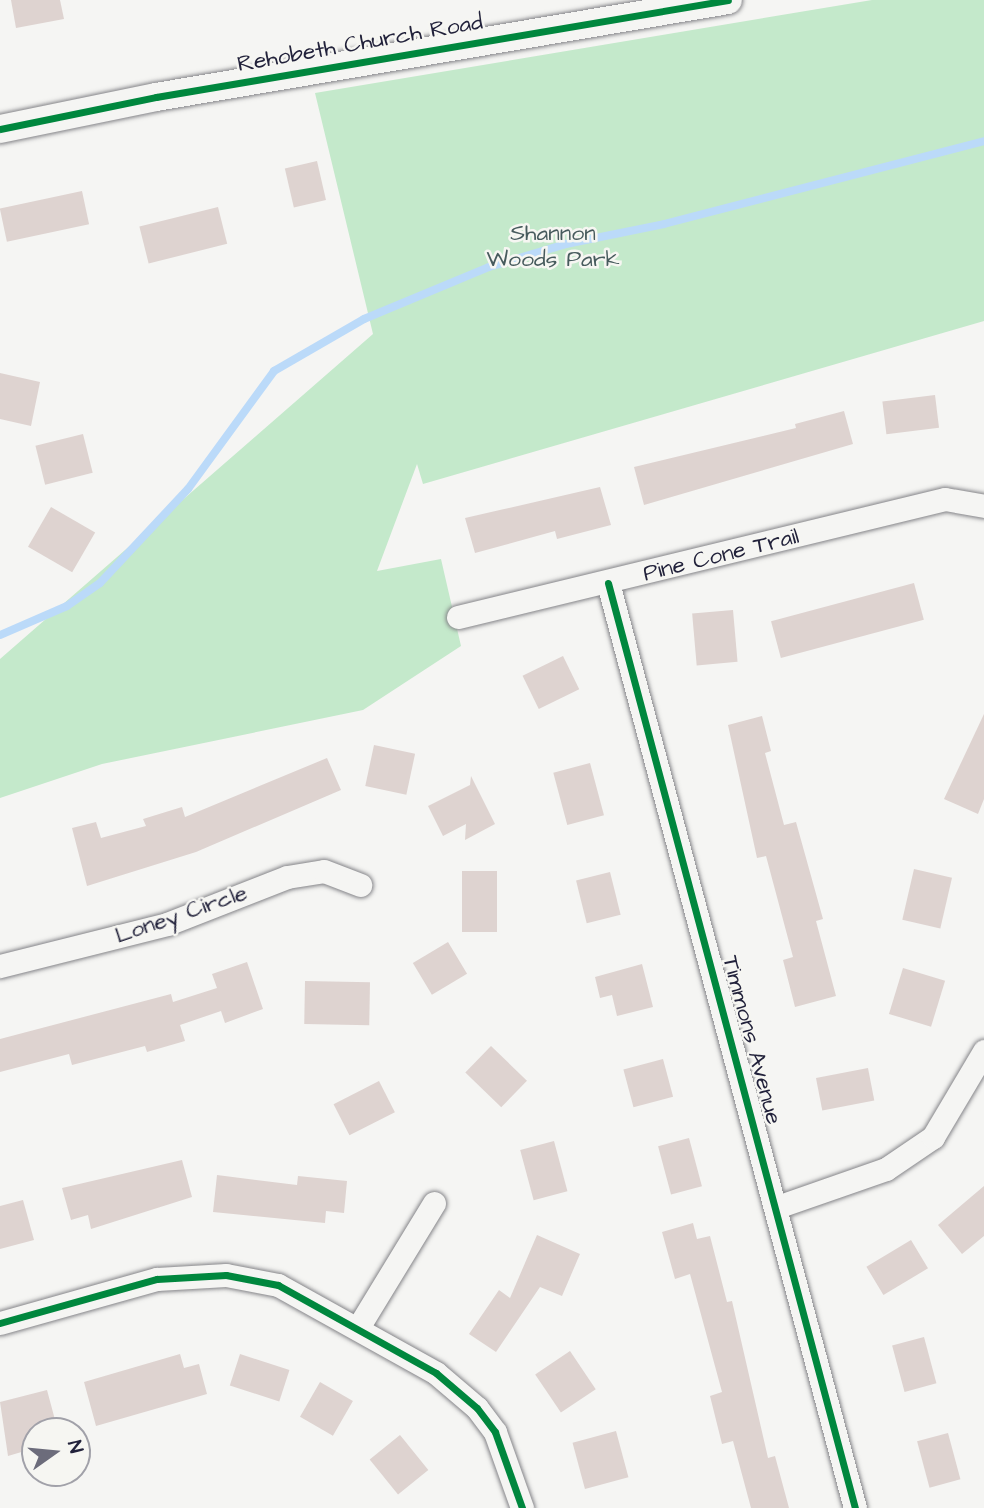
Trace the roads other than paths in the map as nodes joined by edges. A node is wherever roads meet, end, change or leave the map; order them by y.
1 (728, 0) edge
2 (0, 129) edge
3 (984, 506) edge
4 (608, 583) junction
5 (458, 617) dead end
6 (360, 885) dead end
7 (0, 966) edge
8 (984, 1051) edge
9 (434, 1203) dead end
10 (777, 1208) junction
11 (0, 1323) edge
12 (359, 1326) junction
13 (522, 1508) edge
14 (855, 1508) edge

1 - 2 street, Rehobeth Church Road
3 - 4 street, Pine Cone Trail
4 - 5 street, Pine Cone Trail
4 - 10 street, Timmons Avenue
6 - 7 street, Loney Circle
8 - 10 street
9 - 12 street
10 - 14 street, Timmons Avenue
11 - 12 street
12 - 13 street

